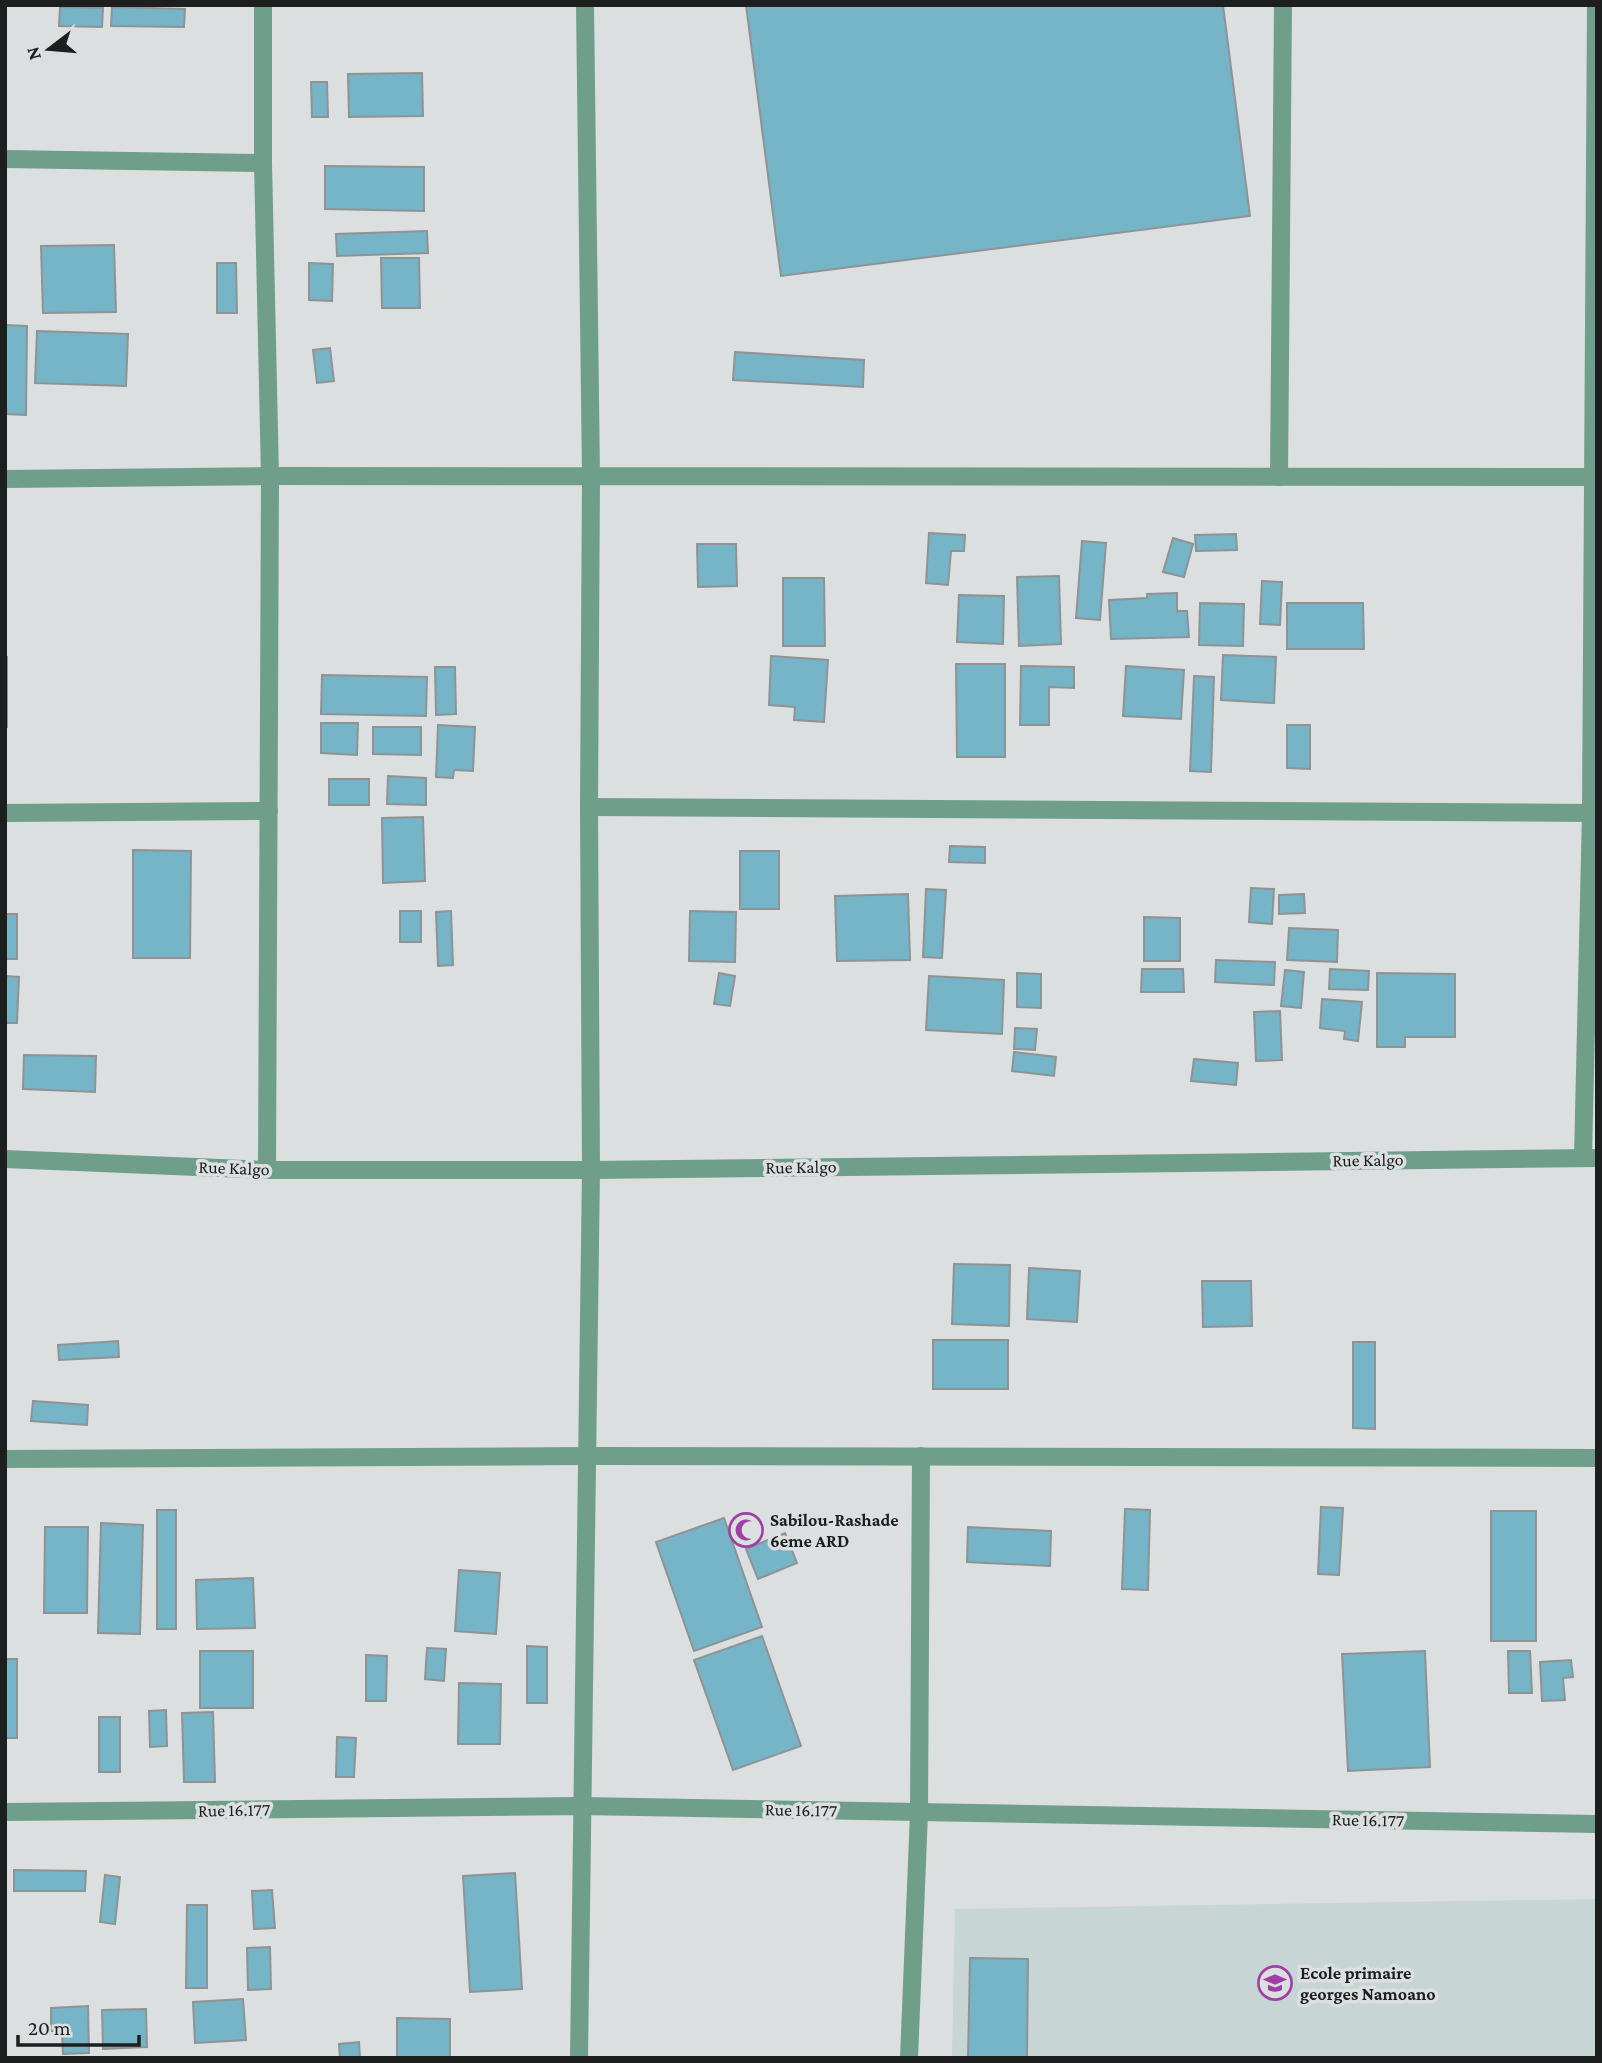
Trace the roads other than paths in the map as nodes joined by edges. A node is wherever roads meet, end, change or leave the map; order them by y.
1 (264, 5) edge
2 (585, 5) edge
3 (1283, 5) edge
4 (1596, 5) edge
5 (5, 159) edge
6 (263, 163) junction
7 (270, 476) junction
8 (591, 476) junction
9 (1279, 477) junction
10 (1595, 477) edge
11 (5, 479) edge
12 (589, 807) junction
13 (269, 811) junction
14 (5, 813) edge
15 (1591, 813) junction
16 (1590, 1158) edge
17 (5, 1159) edge
18 (267, 1170) junction
19 (590, 1170) junction
20 (585, 1455) junction
21 (921, 1456) junction
22 (1597, 1458) edge
23 (5, 1459) edge
24 (582, 1806) junction
25 (5, 1812) edge
26 (919, 1812) junction
27 (1597, 1824) edge
28 (579, 2058) edge
29 (909, 2058) edge

1 - 6 street
2 - 8 street
3 - 9 street
4 - 10 street
5 - 6 street
6 - 7 street
7 - 8 street
7 - 11 street
7 - 13 street
8 - 9 street
8 - 12 street
9 - 10 street
10 - 15 street
12 - 15 street
12 - 19 street
13 - 14 street
13 - 18 street
15 - 16 street
16 - 19 street, Rue Kalgo
17 - 18 street, Rue Kalgo
18 - 19 street, Rue Kalgo
19 - 20 street
20 - 21 street
20 - 23 street
20 - 24 street
21 - 22 street
21 - 26 street
24 - 25 street, Rue 16.177
24 - 26 street, Rue 16.177
24 - 28 street
26 - 27 street, Rue 16.177
26 - 29 street

